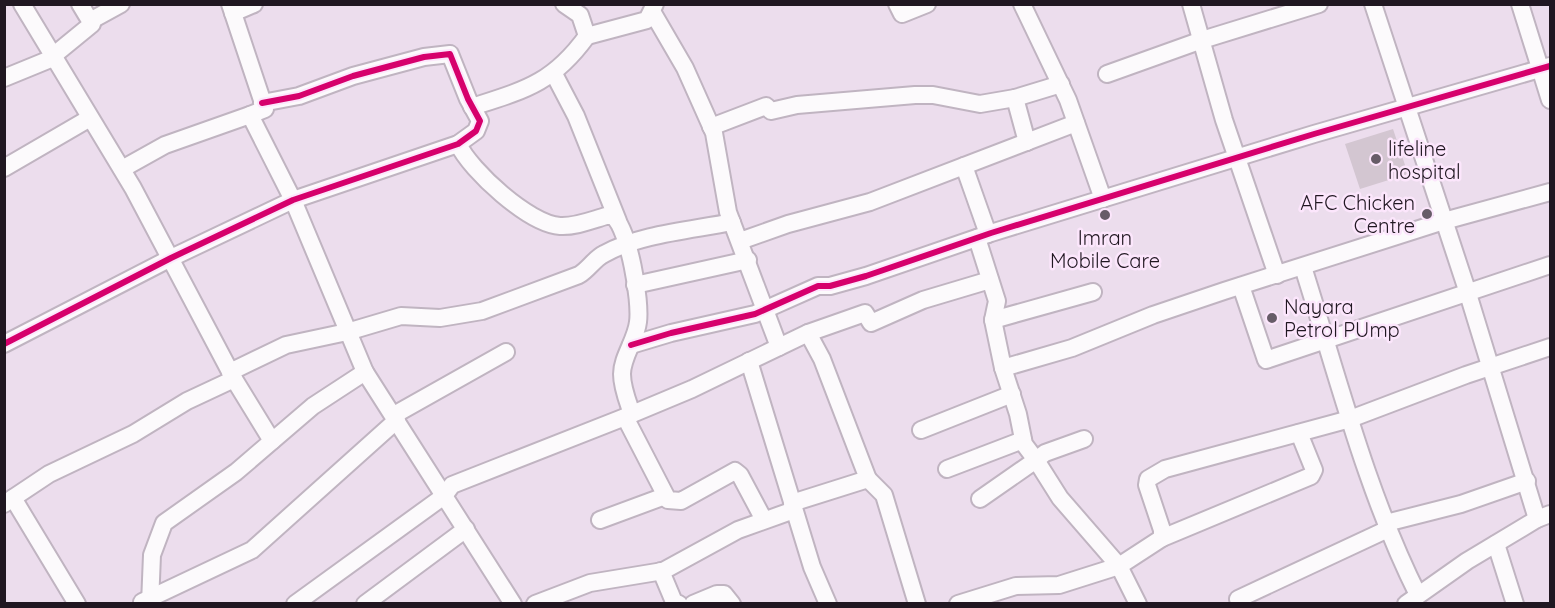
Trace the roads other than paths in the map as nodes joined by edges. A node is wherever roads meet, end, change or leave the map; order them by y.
1 (22, 4) edge
2 (80, 4) edge
3 (121, 4) edge
4 (254, 4) edge
5 (564, 4) edge
6 (897, 4) edge
7 (927, 4) edge
8 (1022, 4) edge
9 (1191, 4) edge
10 (1319, 4) edge
11 (1373, 4) edge
12 (1520, 4) edge
13 (232, 9) edge
14 (654, 9) edge
15 (90, 21) junction
16 (587, 36) junction
17 (1202, 40) junction
18 (54, 55) junction
19 (1545, 68) edge
20 (554, 74) junction
21 (1107, 74) dead end
22 (4, 78) edge
23 (1061, 84) junction
24 (1015, 98) junction
25 (1551, 100) edge
26 (262, 103) junction
27 (472, 107) junction
28 (1406, 108) junction
29 (250, 115) junction
30 (90, 118) junction
31 (1076, 123) junction
32 (711, 127) junction
33 (1027, 142) junction
34 (458, 144) junction
35 (1239, 157) junction
36 (964, 166) junction
37 (4, 168) edge
38 (122, 170) junction
39 (1551, 192) edge
40 (1103, 199) junction
41 (293, 200) junction
42 (1444, 221) junction
43 (618, 222) junction
44 (732, 222) junction
45 (983, 236) junction
46 (740, 241) junction
47 (626, 244) junction
48 (171, 258) junction
49 (748, 260) junction
50 (1551, 265) edge
51 (1302, 267) junction
52 (1277, 275) junction
53 (990, 280) junction
54 (635, 285) junction
55 (1241, 286) junction
56 (1093, 292) dead end
57 (1468, 293) junction
58 (767, 307) junction
59 (993, 320) junction
60 (347, 332) junction
61 (808, 333) junction
62 (1326, 340) junction
63 (4, 344) edge
64 (631, 345) junction
65 (779, 347) junction
66 (1551, 347) edge
67 (506, 352) dead end
68 (749, 362) junction
69 (1491, 366) junction
70 (1003, 368) junction
71 (365, 372) junction
72 (232, 376) junction
73 (1012, 394) junction
74 (629, 416) junction
75 (396, 418) junction
76 (1350, 419) junction
77 (921, 430) dead end
78 (1299, 433) junction
79 (1084, 439) dead end
80 (1023, 440) junction
81 (272, 441) junction
82 (1036, 460) junction
83 (947, 470) dead end
84 (867, 479) junction
85 (1527, 481) junction
86 (444, 496) junction
87 (665, 496) junction
88 (980, 499) dead end
89 (9, 501) edge
90 (793, 506) junction
91 (1544, 517) edge
92 (600, 519) dead end
93 (764, 520) junction
94 (1387, 526) junction
95 (466, 529) junction
96 (1162, 538) junction
97 (1496, 544) junction
98 (1119, 566) junction
99 (661, 572) junction
100 (1420, 598) edge
101 (1238, 599) dead end
102 (146, 601) edge
103 (77, 603) edge
104 (295, 603) edge
105 (365, 603) edge
106 (513, 603) edge
107 (535, 603) edge
108 (674, 603) edge
109 (693, 603) edge
110 (732, 603) edge
111 (828, 603) edge
112 (917, 603) edge
113 (958, 603) edge
114 (1138, 603) edge
115 (1515, 603) edge

1 - 18 street
2 - 15 street
3 - 15 street
4 - 13 street
5 - 16 street
6 - 7 street
8 - 23 street
9 - 17 street
10 - 17 street
11 - 28 street
12 - 19 street
13 - 26 street
14 - 16 street
14 - 32 street
15 - 18 street
16 - 20 street
17 - 21 street
17 - 35 street
18 - 22 street
18 - 30 street
19 - 25 street
19 - 28 street
20 - 27 street
20 - 43 street
23 - 24 street
23 - 31 street
24 - 32 street
24 - 33 street
26 - 27 street
26 - 29 street
27 - 34 street
28 - 35 street
28 - 42 street
29 - 38 street
29 - 41 street
30 - 37 street
30 - 38 street
31 - 33 street
31 - 40 street
32 - 44 street
33 - 36 street
34 - 41 street
34 - 43 street
35 - 40 street
35 - 52 street
36 - 45 street
36 - 46 street
38 - 48 street
39 - 42 street
40 - 45 street
41 - 48 street
41 - 60 street
42 - 51 street
42 - 57 street
43 - 47 street
44 - 46 street
44 - 47 street
45 - 53 street
45 - 58 street
46 - 49 street
47 - 54 street
47 - 60 street
48 - 63 street
48 - 72 street
49 - 54 street
49 - 58 street
50 - 57 street
51 - 52 street
51 - 62 street
52 - 55 street
53 - 59 street
53 - 61 street
54 - 64 street
55 - 62 street
55 - 70 street
56 - 59 street
57 - 62 street
57 - 69 street
58 - 64 street
58 - 65 street
59 - 70 street
60 - 71 street
60 - 72 street
61 - 65 street
61 - 84 street
62 - 76 street
64 - 74 street
65 - 68 street
66 - 69 street
67 - 75 street
68 - 74 street
68 - 90 street
69 - 76 street
69 - 85 street
70 - 73 street
71 - 75 street
71 - 81 street
72 - 81 street
72 - 89 street
73 - 77 street
73 - 80 street
74 - 86 street
74 - 87 street
75 - 86 street
75 - 102 street
76 - 78 street
76 - 94 street
78 - 96 street
78 - 96 street
79 - 82 street
80 - 82 street
80 - 83 street
81 - 102 street
82 - 88 street
82 - 98 street
84 - 90 street
84 - 112 street
85 - 91 street
85 - 94 street
86 - 95 street
86 - 104 street
87 - 92 street
87 - 93 street
89 - 103 street
90 - 93 street
90 - 111 street
91 - 97 street
93 - 99 street
94 - 100 street
94 - 101 street
95 - 105 street
95 - 106 street
96 - 98 street
97 - 100 street
97 - 115 street
98 - 113 street
98 - 114 street
99 - 107 street
99 - 108 street
109 - 110 street

